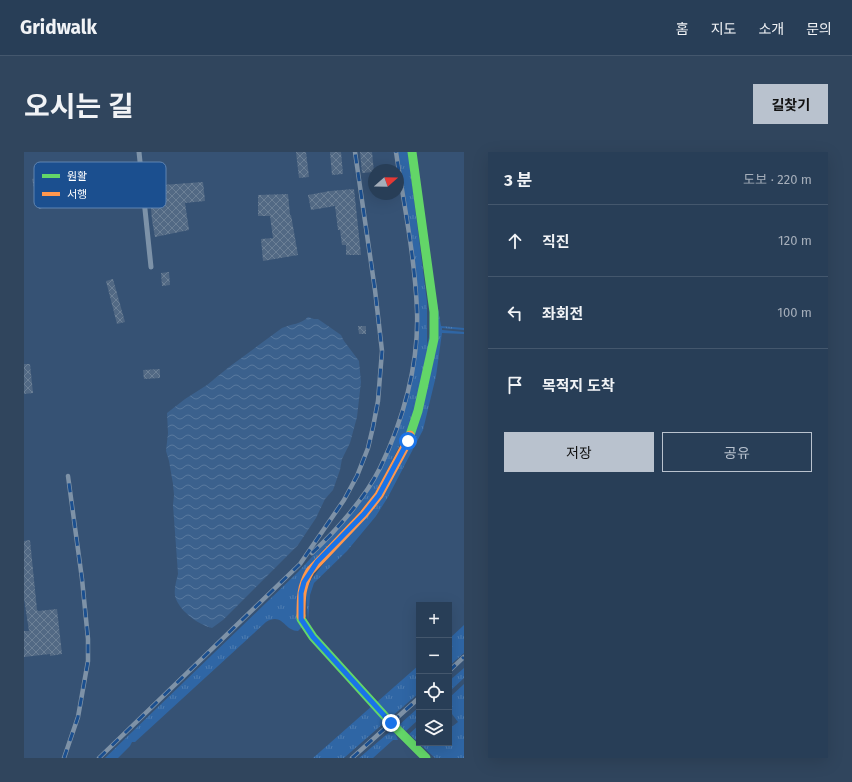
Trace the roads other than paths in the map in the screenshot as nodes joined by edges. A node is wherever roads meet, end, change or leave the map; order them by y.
1 (139, 152) edge
2 (412, 152) edge
3 (140, 162) edge
4 (145, 208) edge
5 (151, 267) dead end
6 (426, 758) edge

1 - 3 lane
2 - 6 street
4 - 5 lane

